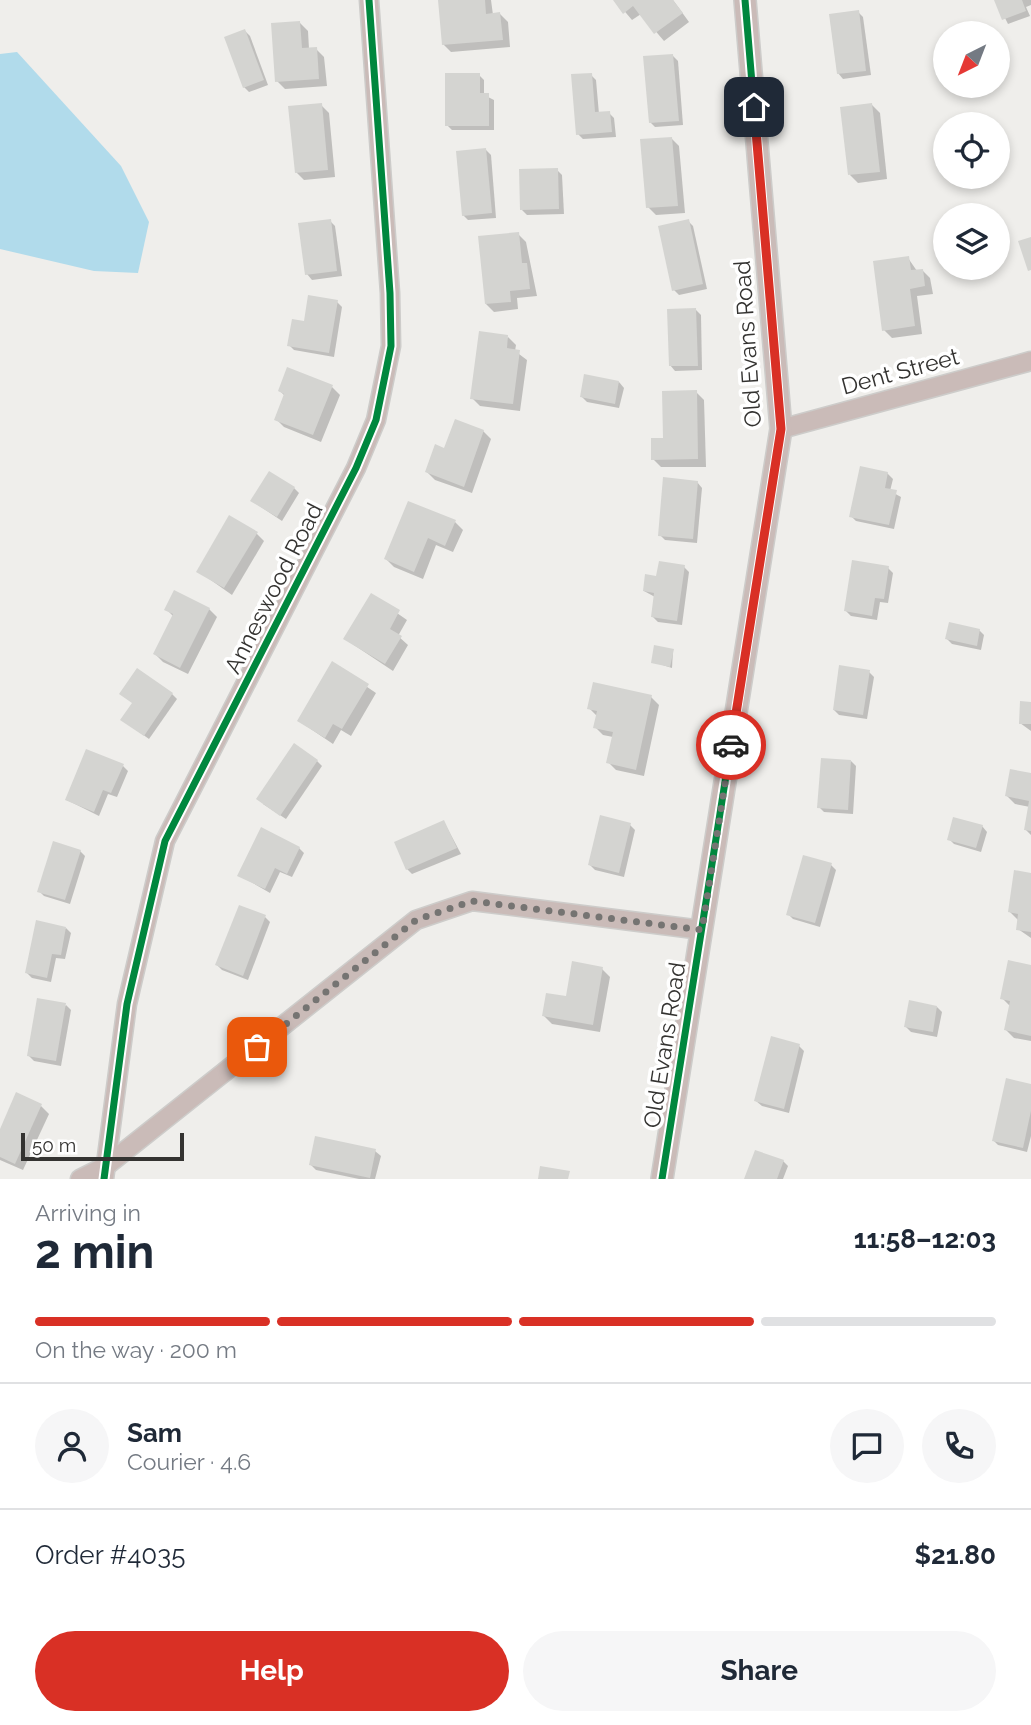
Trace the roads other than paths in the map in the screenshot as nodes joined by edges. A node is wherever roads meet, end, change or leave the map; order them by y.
1 (369, 0) edge
2 (745, 0) edge
3 (1031, 361) edge
4 (781, 429) junction
5 (702, 930) junction
6 (105, 1172) edge
7 (80, 1179) edge
8 (662, 1179) edge

1 - 6 street, Anneswood Road
2 - 4 street, Old Evans Road
3 - 4 street, Dent Street
4 - 5 street, Old Evans Road
5 - 6 street
5 - 8 street, Old Evans Road
6 - 7 street

